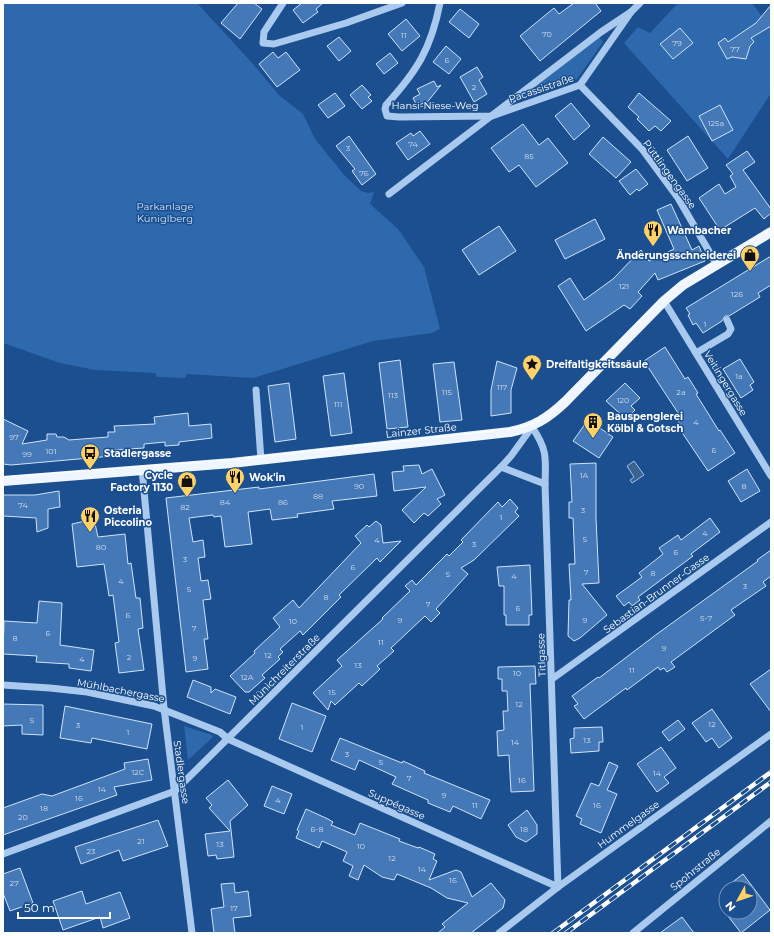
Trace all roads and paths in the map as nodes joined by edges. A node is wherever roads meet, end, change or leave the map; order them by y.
1 (283, 3) edge
2 (402, 3) edge
3 (440, 3) edge
4 (640, 3) edge
5 (630, 12) junction
6 (580, 85) junction
7 (492, 116) junction
8 (389, 194) dead end
9 (771, 232) edge
10 (717, 265) junction
11 (664, 301) junction
12 (727, 320) dead end
13 (696, 353) junction
14 (256, 390) dead end
15 (532, 427) junction
16 (261, 460) junction
17 (501, 467) junction
18 (142, 469) junction
19 (771, 476) edge
20 (3, 481) edge
21 (545, 484) junction
22 (771, 522) edge
23 (552, 679) junction
24 (3, 685) edge
25 (164, 708) junction
26 (771, 734) edge
27 (228, 739) junction
28 (175, 791) junction
29 (771, 821) edge
30 (3, 854) edge
31 (558, 887) junction
32 (192, 933) edge
33 (499, 933) edge
34 (633, 933) edge

1 - 2 street
3 - 7 street, Hansi-Niese-Weg
4 - 5 street, Pacassistraße
5 - 6 street, Pacassistraße
5 - 7 street, Pacassistraße
6 - 7 street, Pacassistraße
6 - 10 street, Püttlingengasse
7 - 8 street, Pacassistraße
9 - 10 main road, Lainzer Straße
10 - 11 main road, Lainzer Straße
11 - 13 street, Veitingergasse
11 - 15 main road, Lainzer Straße
12 - 13 street
13 - 19 street, Veitingergasse
14 - 16 street
15 - 16 main road, Lainzer Straße
15 - 17 street, Münichreiterstraße
15 - 21 street, Titlgasse
16 - 18 main road, Lainzer Straße
17 - 21 street
17 - 27 street, Münichreiterstraße
18 - 20 main road, Lainzer Straße
18 - 25 street, Stadlergasse
21 - 23 street, Titlgasse
22 - 23 street, Sebastian-Brunner-Gasse
23 - 31 street, Titlgasse
24 - 25 street, Mühlbachergasse
25 - 27 street, Mühlbachergasse
25 - 28 street, Stadlergasse
26 - 31 street, Hummelgasse
27 - 28 street, Münichreiterstraße
27 - 31 street, Suppégasse
28 - 30 street, Münichreiterstraße
28 - 32 street, Stadlergasse
29 - 34 street, Spohrstraße
31 - 33 street, Hummelgasse

